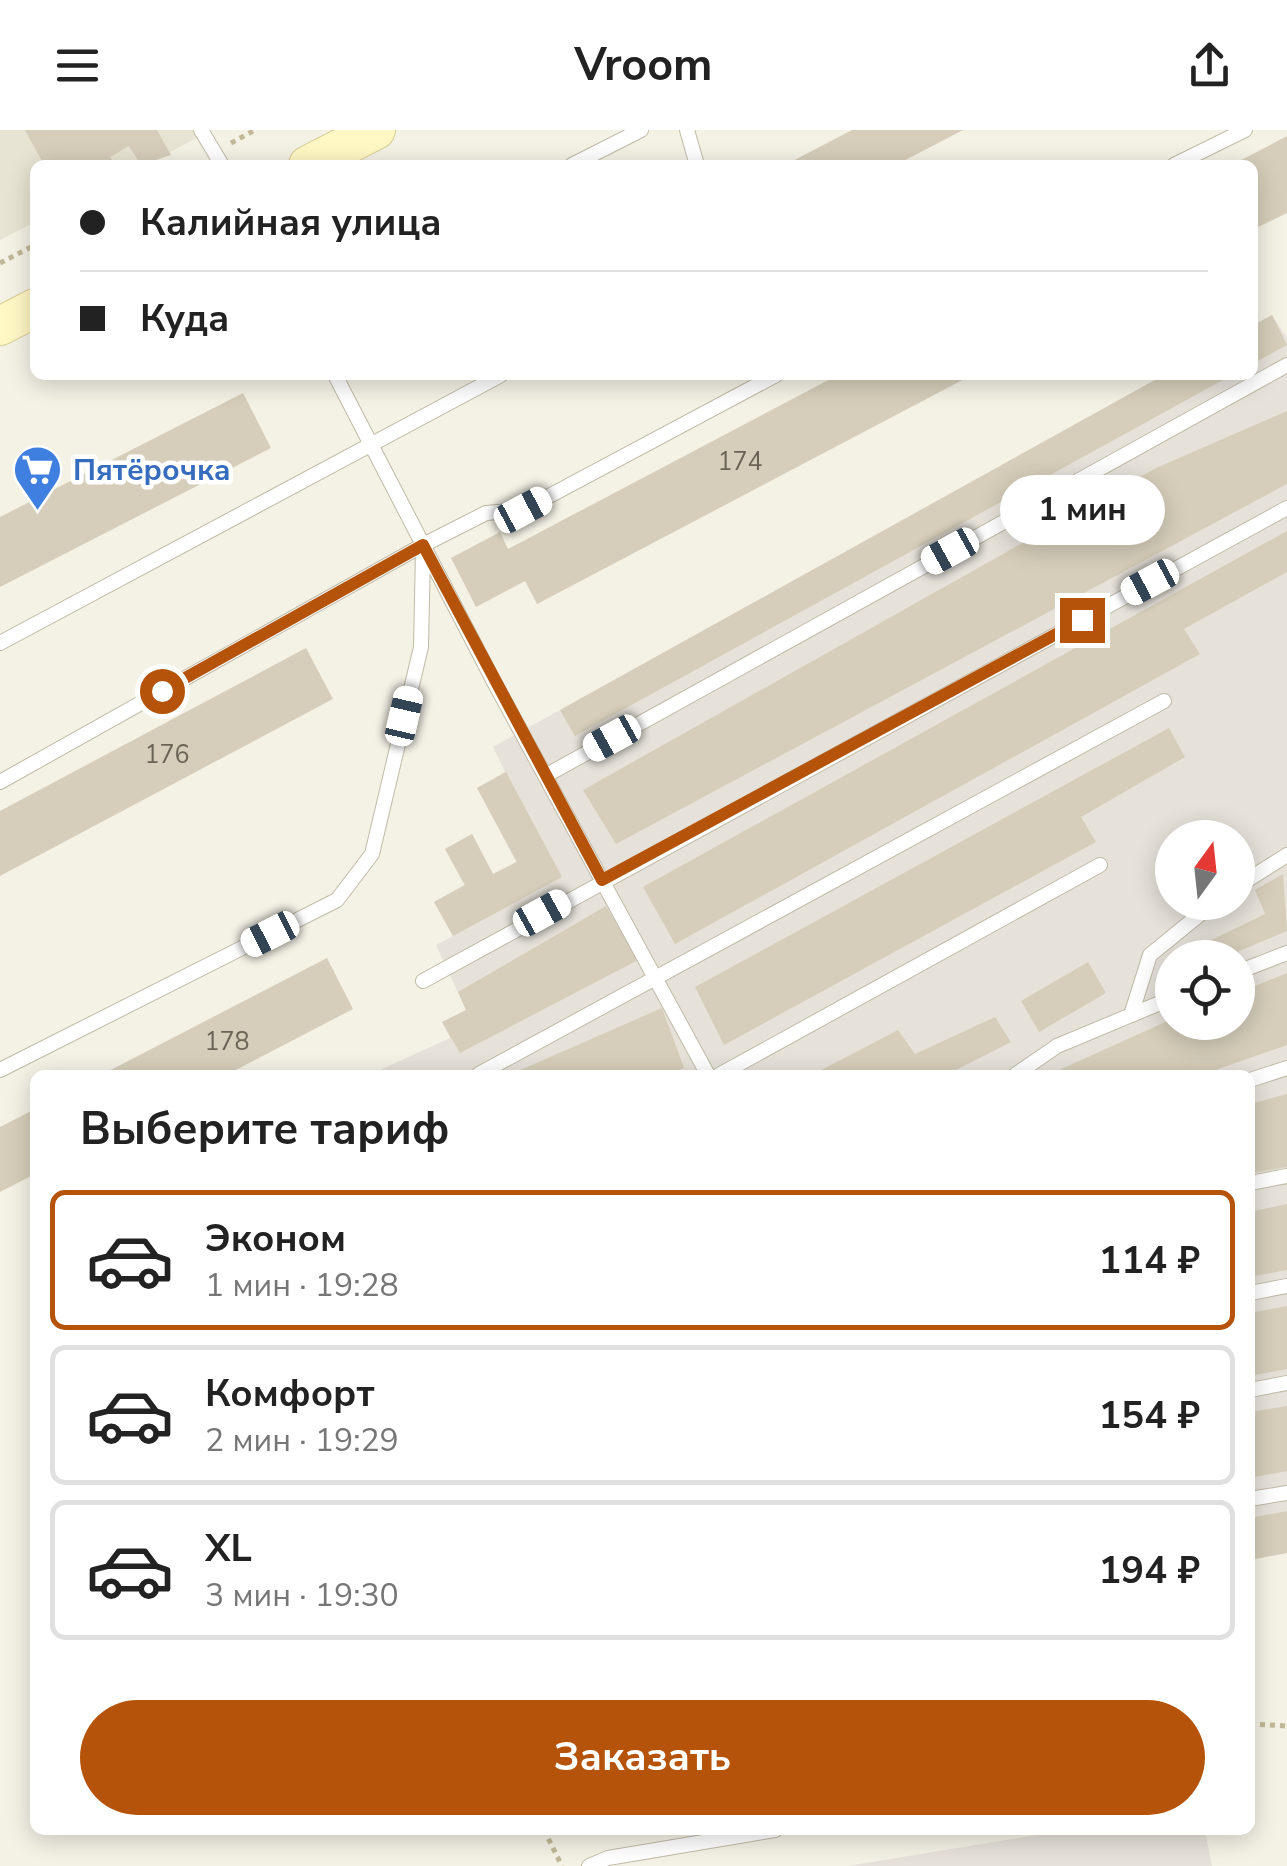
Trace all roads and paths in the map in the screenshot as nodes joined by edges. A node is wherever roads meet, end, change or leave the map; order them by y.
1 (200, 130) edge
2 (376, 130) edge
3 (642, 130) edge
4 (686, 130) edge
5 (1245, 130) edge
6 (219, 160) edge
7 (318, 160) edge
8 (582, 160) edge
9 (695, 160) edge
10 (1184, 160) edge
11 (30, 248) edge
12 (0, 263) edge
13 (30, 311) edge
14 (0, 326) edge
15 (1287, 364) edge
16 (337, 380) edge
17 (492, 380) edge
18 (767, 380) edge
19 (370, 444) junction
20 (1287, 508) edge
21 (423, 545) junction
22 (0, 643) edge
23 (1164, 701) dead end
24 (545, 776) junction
25 (0, 782) edge
26 (1287, 855) edge
27 (1100, 865) dead end
28 (1255, 875) edge
29 (602, 880) junction
30 (1192, 920) edge
31 (1287, 952) edge
32 (1255, 965) edge
33 (657, 980) junction
34 (423, 981) dead end
35 (1155, 1005) edge
36 (1130, 1015) junction
37 (1287, 1068) edge
38 (0, 1070) edge
39 (486, 1070) edge
40 (705, 1070) edge
41 (728, 1070) edge
42 (1022, 1070) edge
43 (1255, 1078) edge
44 (1287, 1176) edge
45 (1255, 1182) edge
46 (1287, 1286) edge
47 (1255, 1292) edge
48 (1287, 1383) edge
49 (1255, 1389) edge
50 (1287, 1493) edge
51 (1255, 1498) edge
52 (1255, 1724) edge
53 (1287, 1726) edge
54 (546, 1835) edge
55 (744, 1835) edge
56 (562, 1866) edge
57 (589, 1866) edge

1 - 6 lane
2 - 7 main road
3 - 8 lane
4 - 9 lane
5 - 10 lane
11 - 12 path
13 - 14 main road
15 - 24 lane
16 - 19 lane
17 - 19 lane
18 - 21 lane
19 - 21 lane
19 - 22 lane
20 - 29 lane
21 - 24 lane
21 - 25 lane
21 - 38 lane
23 - 33 lane
24 - 29 lane
26 - 28 lane
27 - 41 lane
29 - 33 lane
29 - 34 lane
30 - 36 lane
31 - 32 lane
33 - 39 lane
33 - 40 lane
35 - 36 lane
36 - 42 lane
37 - 43 lane
44 - 45 lane
46 - 47 lane
48 - 49 lane
50 - 51 lane
52 - 53 path
54 - 56 path
55 - 57 lane

